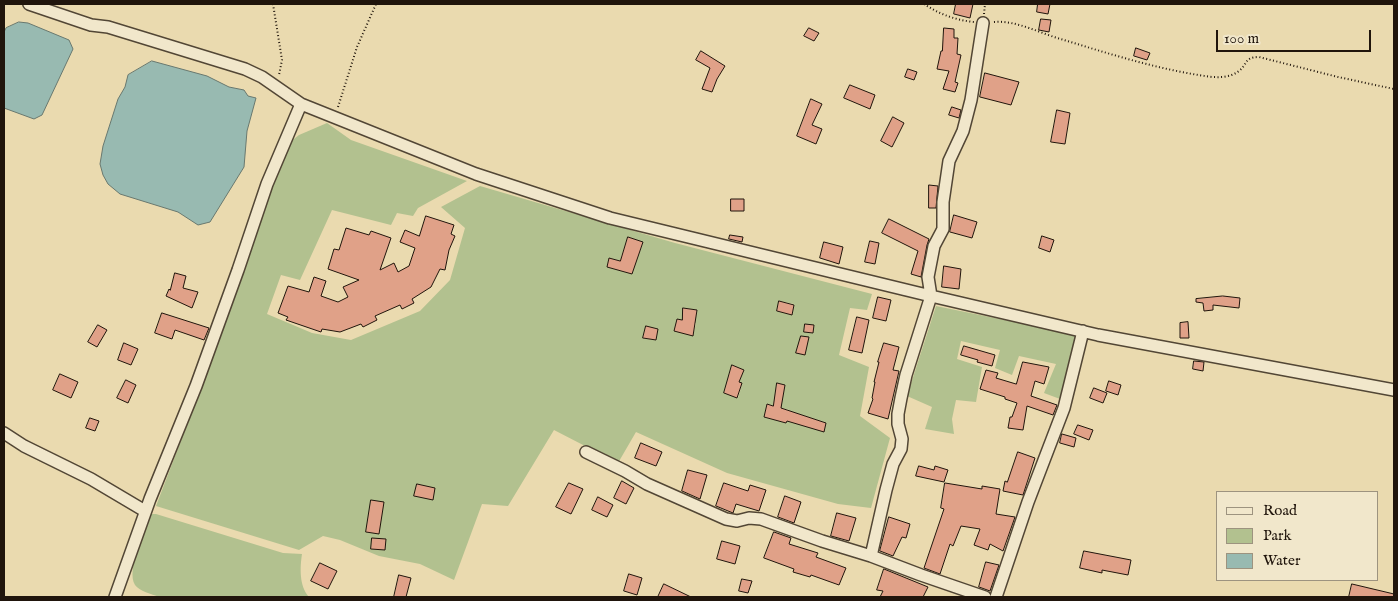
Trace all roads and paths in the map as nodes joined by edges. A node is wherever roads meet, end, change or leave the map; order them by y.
1 (29, 4) edge
2 (273, 4) edge
3 (376, 4) edge
4 (924, 4) edge
5 (986, 4) edge
6 (983, 23) junction
7 (279, 76) dead end
8 (1394, 88) edge
9 (301, 104) junction
10 (346, 122) junction
11 (931, 296) junction
12 (1083, 331) junction
13 (1394, 390) edge
14 (4, 434) edge
15 (586, 452) dead end
16 (145, 511) junction
17 (871, 556) junction
18 (952, 592) edge
19 (115, 597) edge
20 (985, 597) edge
21 (996, 597) edge

1 - 9 street
2 - 7 path
3 - 10 path
4 - 6 path
5 - 6 path
6 - 8 path
6 - 11 street
9 - 10 street
9 - 16 street
10 - 11 street
11 - 12 street
11 - 17 street
12 - 13 street
12 - 21 street
14 - 16 street
15 - 17 street
16 - 19 street
17 - 18 street
18 - 20 street

